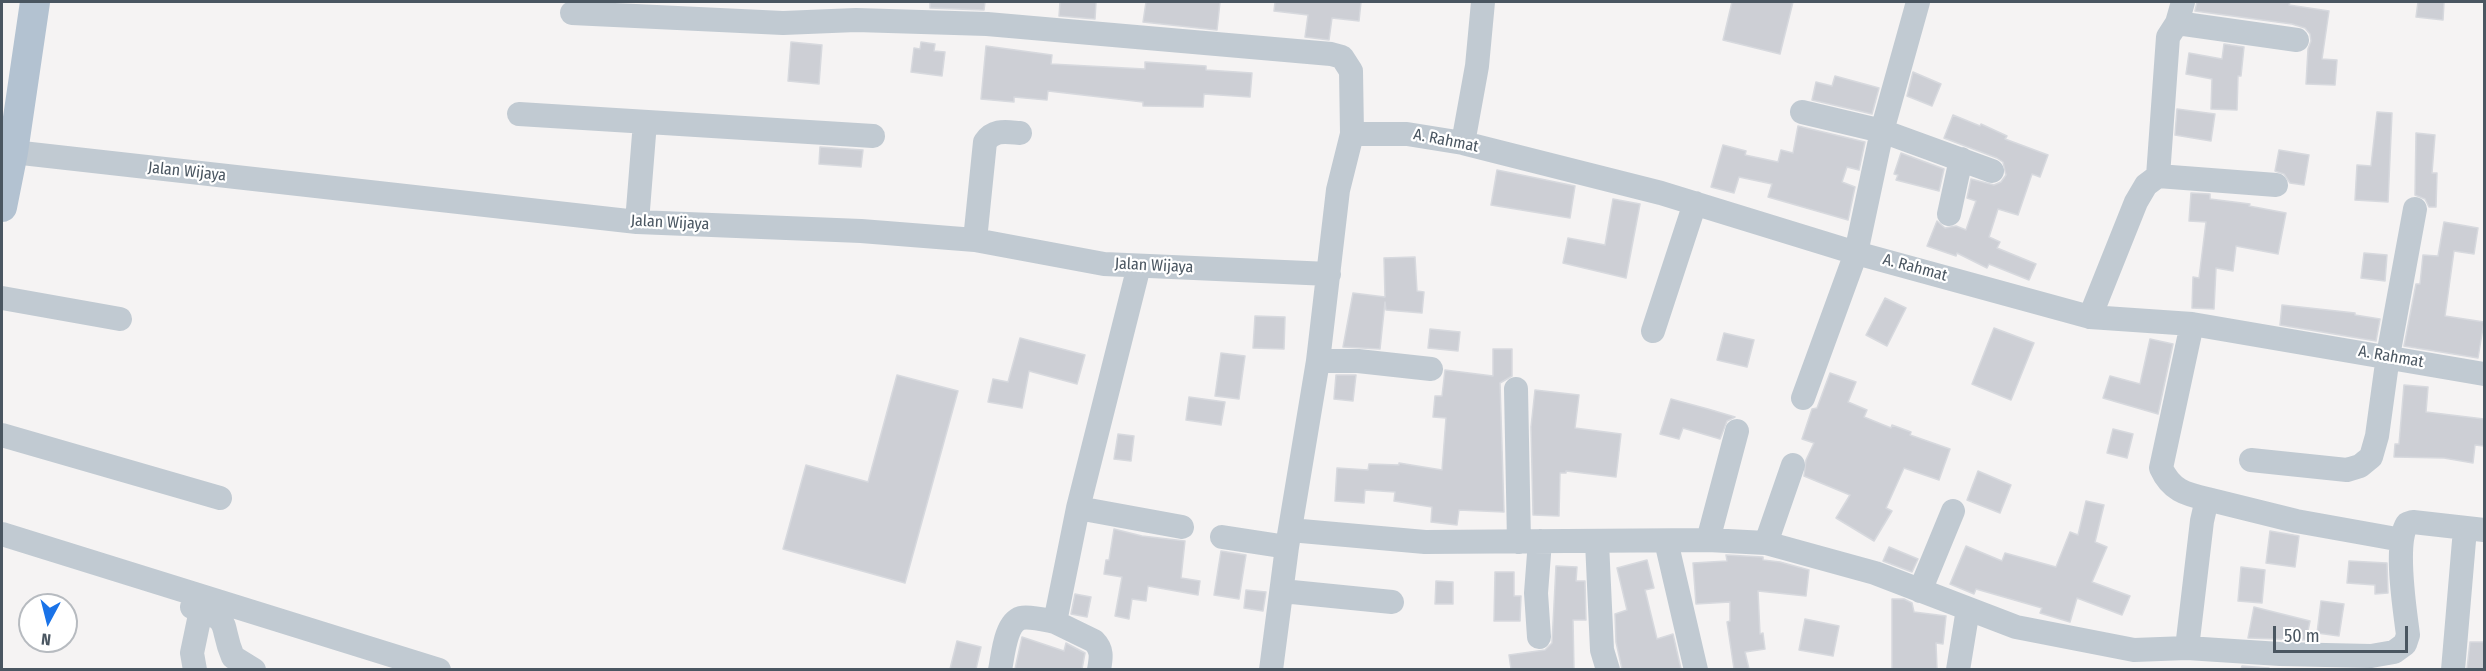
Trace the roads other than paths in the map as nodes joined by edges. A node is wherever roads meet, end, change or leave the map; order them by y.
1 (35, 2) edge
2 (1483, 2) edge
3 (1918, 2) edge
4 (784, 12) edge
5 (2180, 12) edge
6 (572, 13) dead end
7 (2298, 40) dead end
8 (1802, 112) dead end
9 (519, 114) dead end
10 (645, 122) junction
11 (1882, 131) junction
12 (1020, 133) dead end
13 (1352, 134) junction
14 (873, 136) dead end
15 (1463, 143) junction
16 (13, 152) junction
17 (1961, 159) junction
18 (1992, 171) dead end
19 (2158, 176) junction
20 (2276, 185) dead end
21 (1695, 204) junction
22 (2, 207) edge
23 (2415, 209) dead end
24 (1949, 214) dead end
25 (637, 222) junction
26 (975, 240) junction
27 (1856, 253) junction
28 (1139, 266) junction
29 (1329, 274) junction
30 (2, 298) edge
31 (2090, 317) junction
32 (120, 319) dead end
33 (2192, 324) junction
34 (1653, 331) dead end
35 (2388, 356) junction
36 (1318, 361) junction
37 (1431, 369) dead end
38 (2484, 374) edge
39 (1516, 389) dead end
40 (1803, 398) dead end
41 (1737, 431) dead end
42 (2, 435) edge
43 (2251, 460) dead end
44 (1793, 465) dead end
45 (220, 498) dead end
46 (2207, 499) junction
47 (1078, 508) junction
48 (1953, 511) dead end
49 (1182, 527) dead end
50 (2475, 529) edge
51 (2, 534) edge
52 (1222, 537) dead end
53 (1288, 538) junction
54 (1708, 540) junction
55 (2402, 540) junction
56 (1666, 541) junction
57 (1529, 542) junction
58 (1597, 542) junction
59 (1766, 543) junction
60 (2, 550) edge
61 (1282, 591) junction
62 (1920, 591) junction
63 (1392, 602) dead end
64 (1968, 609) junction
65 (201, 610) junction
66 (1054, 622) junction
67 (1539, 637) dead end
68 (2187, 648) junction
69 (2134, 660) edge
70 (195, 669) edge
71 (254, 669) edge
72 (439, 669) edge
73 (999, 669) edge
74 (1099, 669) edge
75 (1271, 669) edge
76 (1608, 669) edge
77 (1696, 669) edge
78 (1958, 669) edge
79 (2453, 669) edge

1 - 16 main road
2 - 15 street
3 - 11 street
4 - 6 street
4 - 13 street
5 - 7 street
5 - 19 street
8 - 11 street
9 - 10 street
10 - 14 street
10 - 25 street
11 - 17 street
11 - 27 street
12 - 26 street
13 - 15 street, A. Rahmat
13 - 29 street
15 - 21 street, A. Rahmat
16 - 22 main road
16 - 25 street, Jalan Wijaya
17 - 18 street
17 - 24 street
19 - 20 street
19 - 31 street
21 - 27 street, A. Rahmat
21 - 34 street
23 - 35 street
25 - 26 street, Jalan Wijaya
26 - 28 street, Jalan Wijaya
27 - 31 street, A. Rahmat
27 - 40 street
28 - 29 street, Jalan Wijaya
28 - 47 street
29 - 36 street
30 - 32 street
31 - 33 street, A. Rahmat
33 - 35 street, A. Rahmat
33 - 46 street
35 - 38 street, A. Rahmat
35 - 43 street
36 - 37 street
36 - 53 street
39 - 57 street
41 - 54 street
42 - 45 street
44 - 59 street
46 - 55 street
46 - 68 street
47 - 49 street
47 - 66 street
48 - 62 street
50 - 55 street
50 - 79 street
51 - 72 street
52 - 53 street
53 - 57 street
53 - 61 street
54 - 56 street
54 - 59 street
55 - 68 street
56 - 58 street
56 - 77 street
57 - 58 street
57 - 67 street
58 - 76 street
59 - 62 street
60 - 65 street
61 - 63 street
61 - 75 street
62 - 64 street
64 - 69 street
64 - 78 street
65 - 70 street
65 - 71 street
66 - 73 street
66 - 74 street
68 - 69 street

